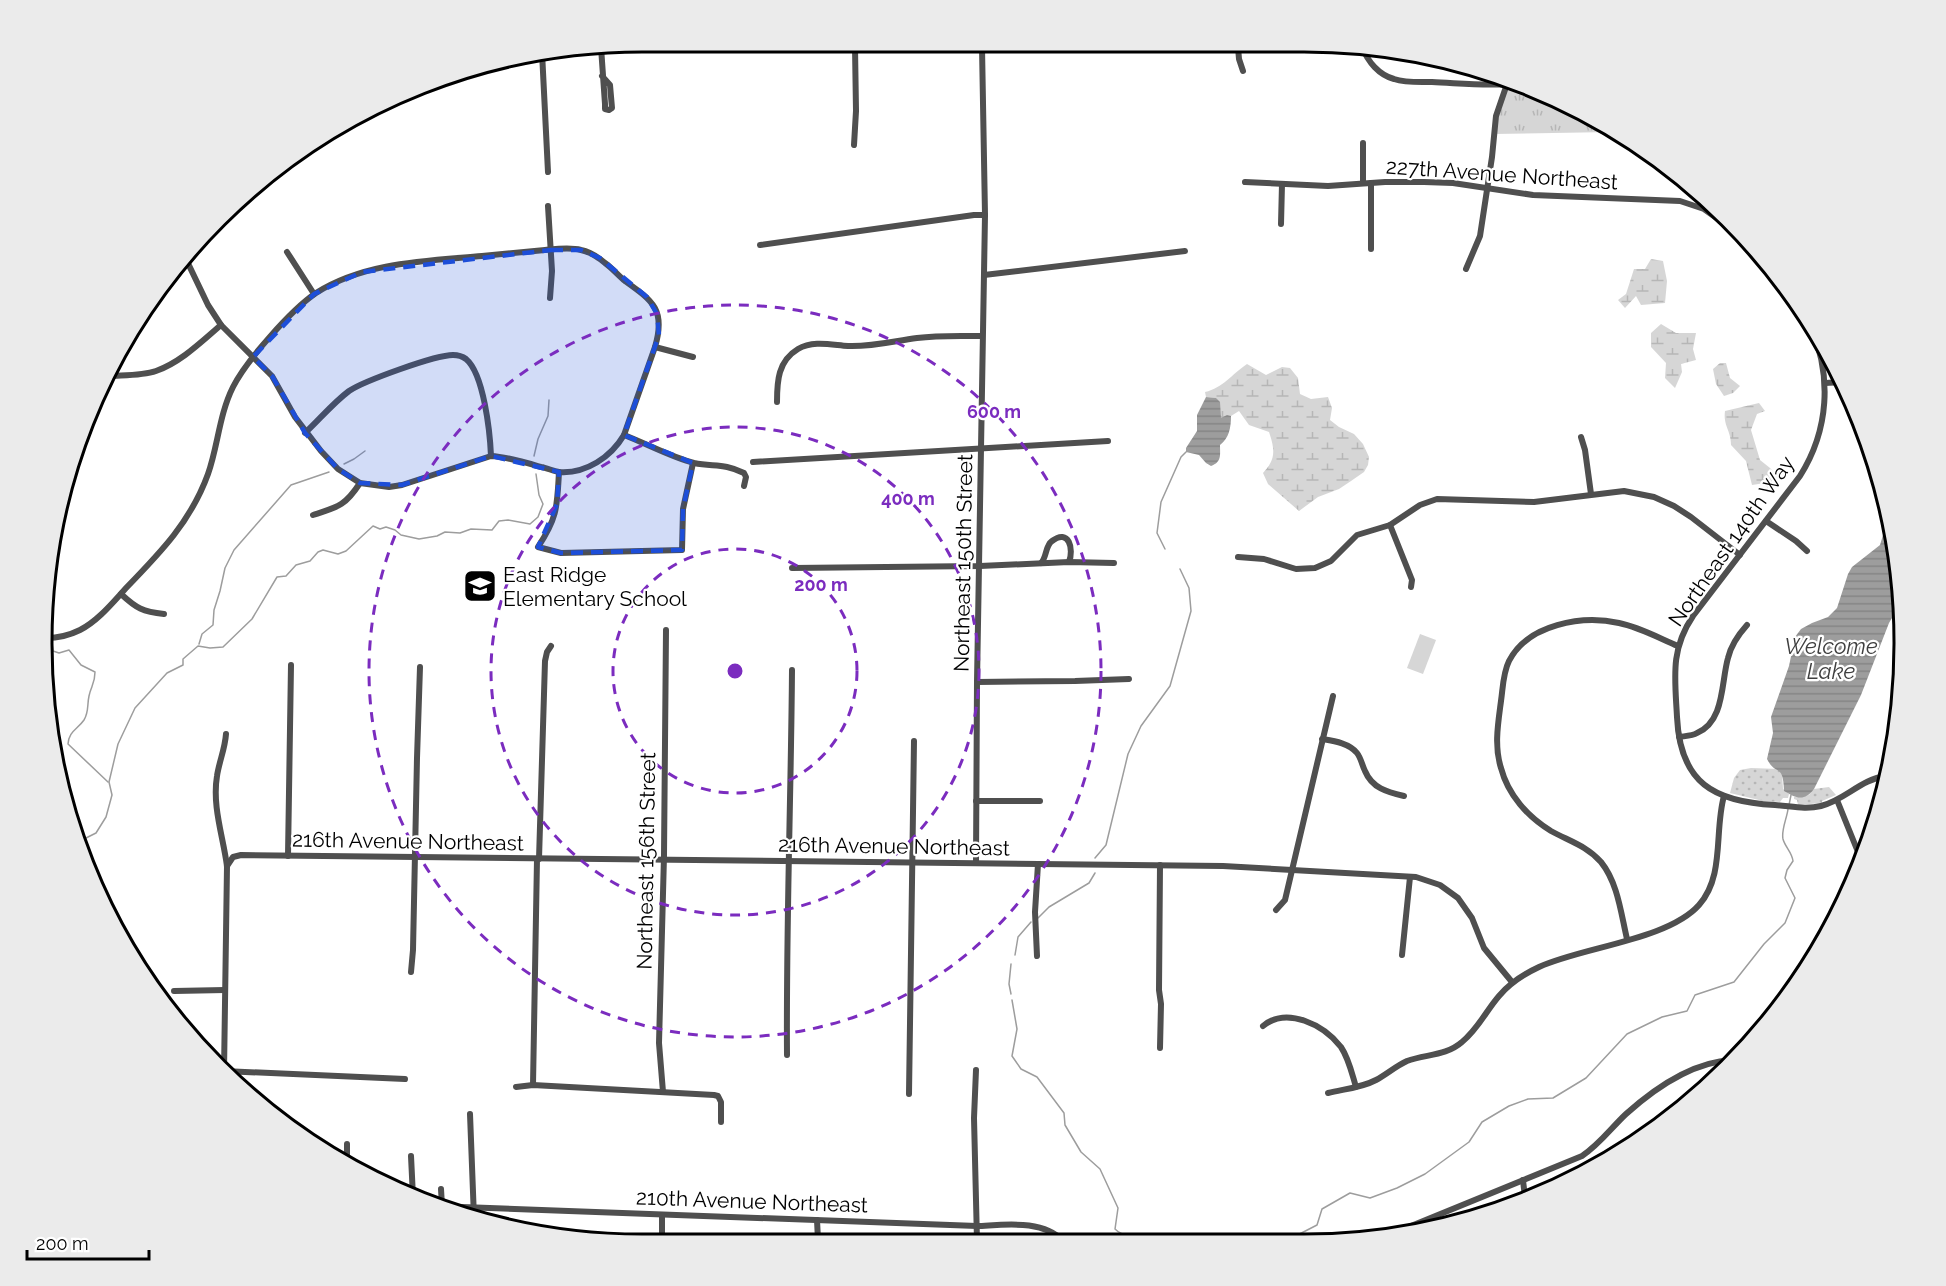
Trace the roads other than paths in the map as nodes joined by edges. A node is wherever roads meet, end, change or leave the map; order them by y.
1 (855, 52) edge
2 (982, 52) edge
3 (1238, 52) edge
4 (601, 54) edge
5 (1365, 56) edge
6 (542, 62) edge
7 (1243, 70) dead end
8 (602, 76) junction
9 (1488, 83) edge
10 (1506, 89) edge
11 (1363, 143) dead end
12 (854, 145) dead end
13 (548, 172) dead end
14 (1245, 182) dead end
15 (1363, 183) junction
16 (1371, 183) junction
17 (1282, 184) junction
18 (1488, 188) junction
19 (548, 206) dead end
20 (1703, 209) edge
21 (986, 215) junction
22 (1281, 224) dead end
23 (760, 245) dead end
24 (1371, 249) dead end
25 (551, 250) junction
26 (1185, 251) dead end
27 (287, 252) dead end
28 (189, 266) edge
29 (1466, 269) dead end
30 (984, 274) junction
31 (314, 294) junction
32 (550, 298) dead end
33 (221, 326) junction
34 (982, 336) junction
35 (655, 347) junction
36 (253, 357) junction
37 (693, 357) dead end
38 (1821, 361) edge
39 (117, 375) edge
40 (1825, 383) junction
41 (1833, 383) edge
42 (777, 402) dead end
43 (306, 433) junction
44 (624, 435) junction
45 (1581, 437) dead end
46 (1108, 441) dead end
47 (981, 448) junction
48 (491, 456) junction
49 (753, 462) dead end
50 (693, 463) junction
51 (559, 472) junction
52 (360, 483) junction
53 (744, 486) dead end
54 (1592, 494) junction
55 (313, 515) dead end
56 (1766, 521) junction
57 (1390, 525) junction
58 (1808, 551) dead end
59 (1740, 555) junction
60 (1238, 557) dead end
61 (1069, 562) junction
62 (1041, 563) junction
63 (1114, 563) dead end
64 (980, 566) junction
65 (792, 568) dead end
66 (1411, 587) dead end
67 (121, 594) junction
68 (164, 614) dead end
69 (1747, 625) dead end
70 (666, 630) dead end
71 (52, 637) edge
72 (551, 646) dead end
73 (1678, 646) junction
74 (291, 665) dead end
75 (420, 667) dead end
76 (792, 670) dead end
77 (1129, 679) dead end
78 (977, 682) junction
79 (1333, 696) dead end
80 (226, 734) dead end
81 (1678, 737) junction
82 (1322, 739) junction
83 (914, 741) dead end
84 (1877, 778) edge
85 (1404, 796) dead end
86 (1724, 796) junction
87 (1837, 800) junction
88 (976, 801) junction
89 (1040, 801) dead end
90 (1856, 848) edge
91 (288, 856) junction
92 (415, 858) junction
93 (538, 859) junction
94 (663, 860) junction
95 (789, 861) junction
96 (913, 862) junction
97 (976, 863) junction
98 (1038, 864) junction
99 (1160, 865) junction
100 (227, 866) junction
101 (1292, 870) junction
102 (1410, 877) junction
103 (1276, 910) dead end
104 (1627, 939) junction
105 (1402, 955) dead end
106 (1037, 956) dead end
107 (411, 972) dead end
108 (1512, 982) junction
109 (225, 990) junction
110 (174, 991) dead end
111 (1263, 1026) dead end
112 (1160, 1048) dead end
113 (787, 1055) dead end
114 (223, 1059) edge
115 (1720, 1062) edge
116 (976, 1070) dead end
117 (237, 1072) edge
118 (405, 1079) dead end
119 (533, 1085) junction
120 (516, 1087) dead end
121 (1356, 1087) junction
122 (663, 1092) junction
123 (1328, 1093) dead end
124 (909, 1094) dead end
125 (470, 1114) dead end
126 (721, 1122) dead end
127 (348, 1144) dead end
128 (347, 1154) edge
129 (411, 1155) dead end
130 (1523, 1180) junction
131 (413, 1187) edge
132 (441, 1189) dead end
133 (1525, 1191) edge
134 (440, 1197) edge
135 (474, 1208) joint
136 (662, 1215) junction
137 (817, 1220) junction
138 (1424, 1221) edge
139 (977, 1226) junction
140 (662, 1234) edge
141 (818, 1234) edge
142 (976, 1234) edge
143 (1055, 1234) edge

1 - 12 street
2 - 21 street, Northeast 150th Street
3 - 7 street
4 - 8 street
5 - 9 street
6 - 13 street
8 - 8 street
10 - 18 street
11 - 15 street
14 - 17 street, 227th Avenue Northeast
15 - 16 street, 227th Avenue Northeast
15 - 17 street, 227th Avenue Northeast
16 - 18 street, 227th Avenue Northeast
16 - 24 street
17 - 22 street
18 - 20 street, 227th Avenue Northeast
18 - 29 street
19 - 25 street
21 - 23 street
21 - 30 street, Northeast 150th Street
25 - 31 street
25 - 32 street
25 - 35 street
26 - 30 street
27 - 31 street
28 - 33 street
30 - 34 street, Northeast 150th Street
31 - 36 street
33 - 36 street
33 - 39 street
34 - 42 street
34 - 47 street, Northeast 150th Street
35 - 37 street
35 - 44 street
36 - 43 street
36 - 67 street
38 - 40 street, Northeast 140th Way
40 - 41 street
40 - 56 street, Northeast 140th Way
43 - 48 street
43 - 52 street
44 - 50 street
44 - 51 street
45 - 54 street
46 - 47 street
47 - 49 street
47 - 64 street, Northeast 150th Street
48 - 51 street
48 - 52 street
50 - 51 street
50 - 53 street
52 - 55 street
54 - 57 street
54 - 59 street
56 - 58 street
56 - 59 street, Northeast 140th Way
57 - 60 street
57 - 66 street
59 - 73 street, Northeast 140th Way
61 - 62 street
61 - 62 street
61 - 63 street
62 - 64 street
64 - 65 street
64 - 78 street, Northeast 150th Street
67 - 68 street
67 - 71 street
69 - 81 street
70 - 94 street, Northeast 156th Street
72 - 93 street
73 - 81 street, Northeast 140th Way
73 - 104 street
74 - 91 street
75 - 92 street
76 - 95 street
77 - 78 street
78 - 88 street, Northeast 150th Street
79 - 82 street
80 - 100 street
81 - 86 street, Northeast 140th Way
82 - 85 street
82 - 101 street
83 - 96 street
84 - 87 street, Northeast 140th Way
86 - 87 street, Northeast 140th Way
86 - 104 street
87 - 90 street
88 - 89 street
88 - 97 street, Northeast 150th Street
91 - 92 street, 216th Avenue Northeast
91 - 100 street, 216th Avenue Northeast
92 - 93 street, 216th Avenue Northeast
92 - 107 street
93 - 94 street, 216th Avenue Northeast
93 - 119 street
94 - 95 street, 216th Avenue Northeast
94 - 122 street, Northeast 156th Street
95 - 96 street, 216th Avenue Northeast
95 - 113 street
96 - 97 street, 216th Avenue Northeast
96 - 124 street
97 - 98 street, 216th Avenue Northeast
98 - 99 street, 216th Avenue Northeast
98 - 106 street
99 - 101 street, 216th Avenue Northeast
99 - 112 street
100 - 109 street
101 - 102 street, 216th Avenue Northeast
101 - 103 street
102 - 105 street
102 - 108 street, 216th Avenue Northeast
104 - 108 street
108 - 121 street
109 - 110 street
109 - 114 street
111 - 121 street
115 - 130 street
116 - 139 street
117 - 118 street
119 - 120 street
119 - 122 street
121 - 123 street
122 - 126 street
125 - 135 street
127 - 128 street
129 - 131 street
130 - 133 street
130 - 138 street
132 - 134 street
135 - 136 street, 210th Avenue Northeast
136 - 137 street, 210th Avenue Northeast
136 - 140 street
137 - 139 street, 210th Avenue Northeast
137 - 141 street
139 - 142 street
139 - 143 street, 210th Avenue Northeast

